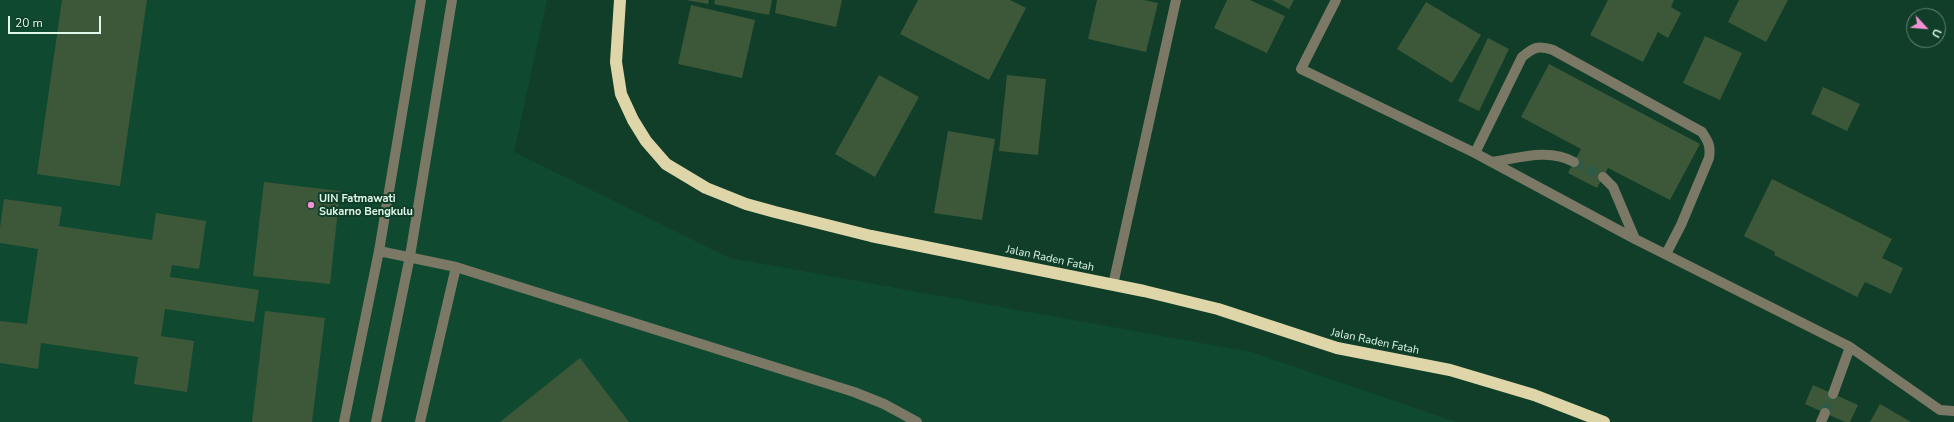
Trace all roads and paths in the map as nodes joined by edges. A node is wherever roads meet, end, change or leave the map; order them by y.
1 (421, 0) edge
2 (452, 0) edge
3 (620, 0) edge
4 (1176, 0) edge
5 (1336, 0) edge
6 (1475, 153) junction
7 (1492, 162) junction
8 (1574, 162) tunnel mouth
9 (1603, 177) tunnel mouth
10 (1635, 239) junction
11 (379, 251) junction
12 (1666, 254) junction
13 (410, 256) junction
14 (456, 267) junction
15 (1113, 285) junction
16 (1850, 348) junction
17 (1833, 394) tunnel mouth
18 (1954, 411) edge
19 (344, 422) edge
20 (376, 422) edge
21 (420, 422) edge
22 (917, 422) edge
23 (1604, 422) edge

1 - 11 street
2 - 13 street
3 - 15 highway, Jalan Raden Fatah
4 - 15 street
5 - 6 street
6 - 7 street
6 - 12 street
7 - 8 street
7 - 10 street
9 - 10 street
10 - 12 street
11 - 13 street
11 - 19 street
12 - 16 street
13 - 14 street
13 - 20 street
14 - 21 street
14 - 22 street
15 - 23 highway, Jalan Raden Fatah
16 - 17 street
16 - 18 street

